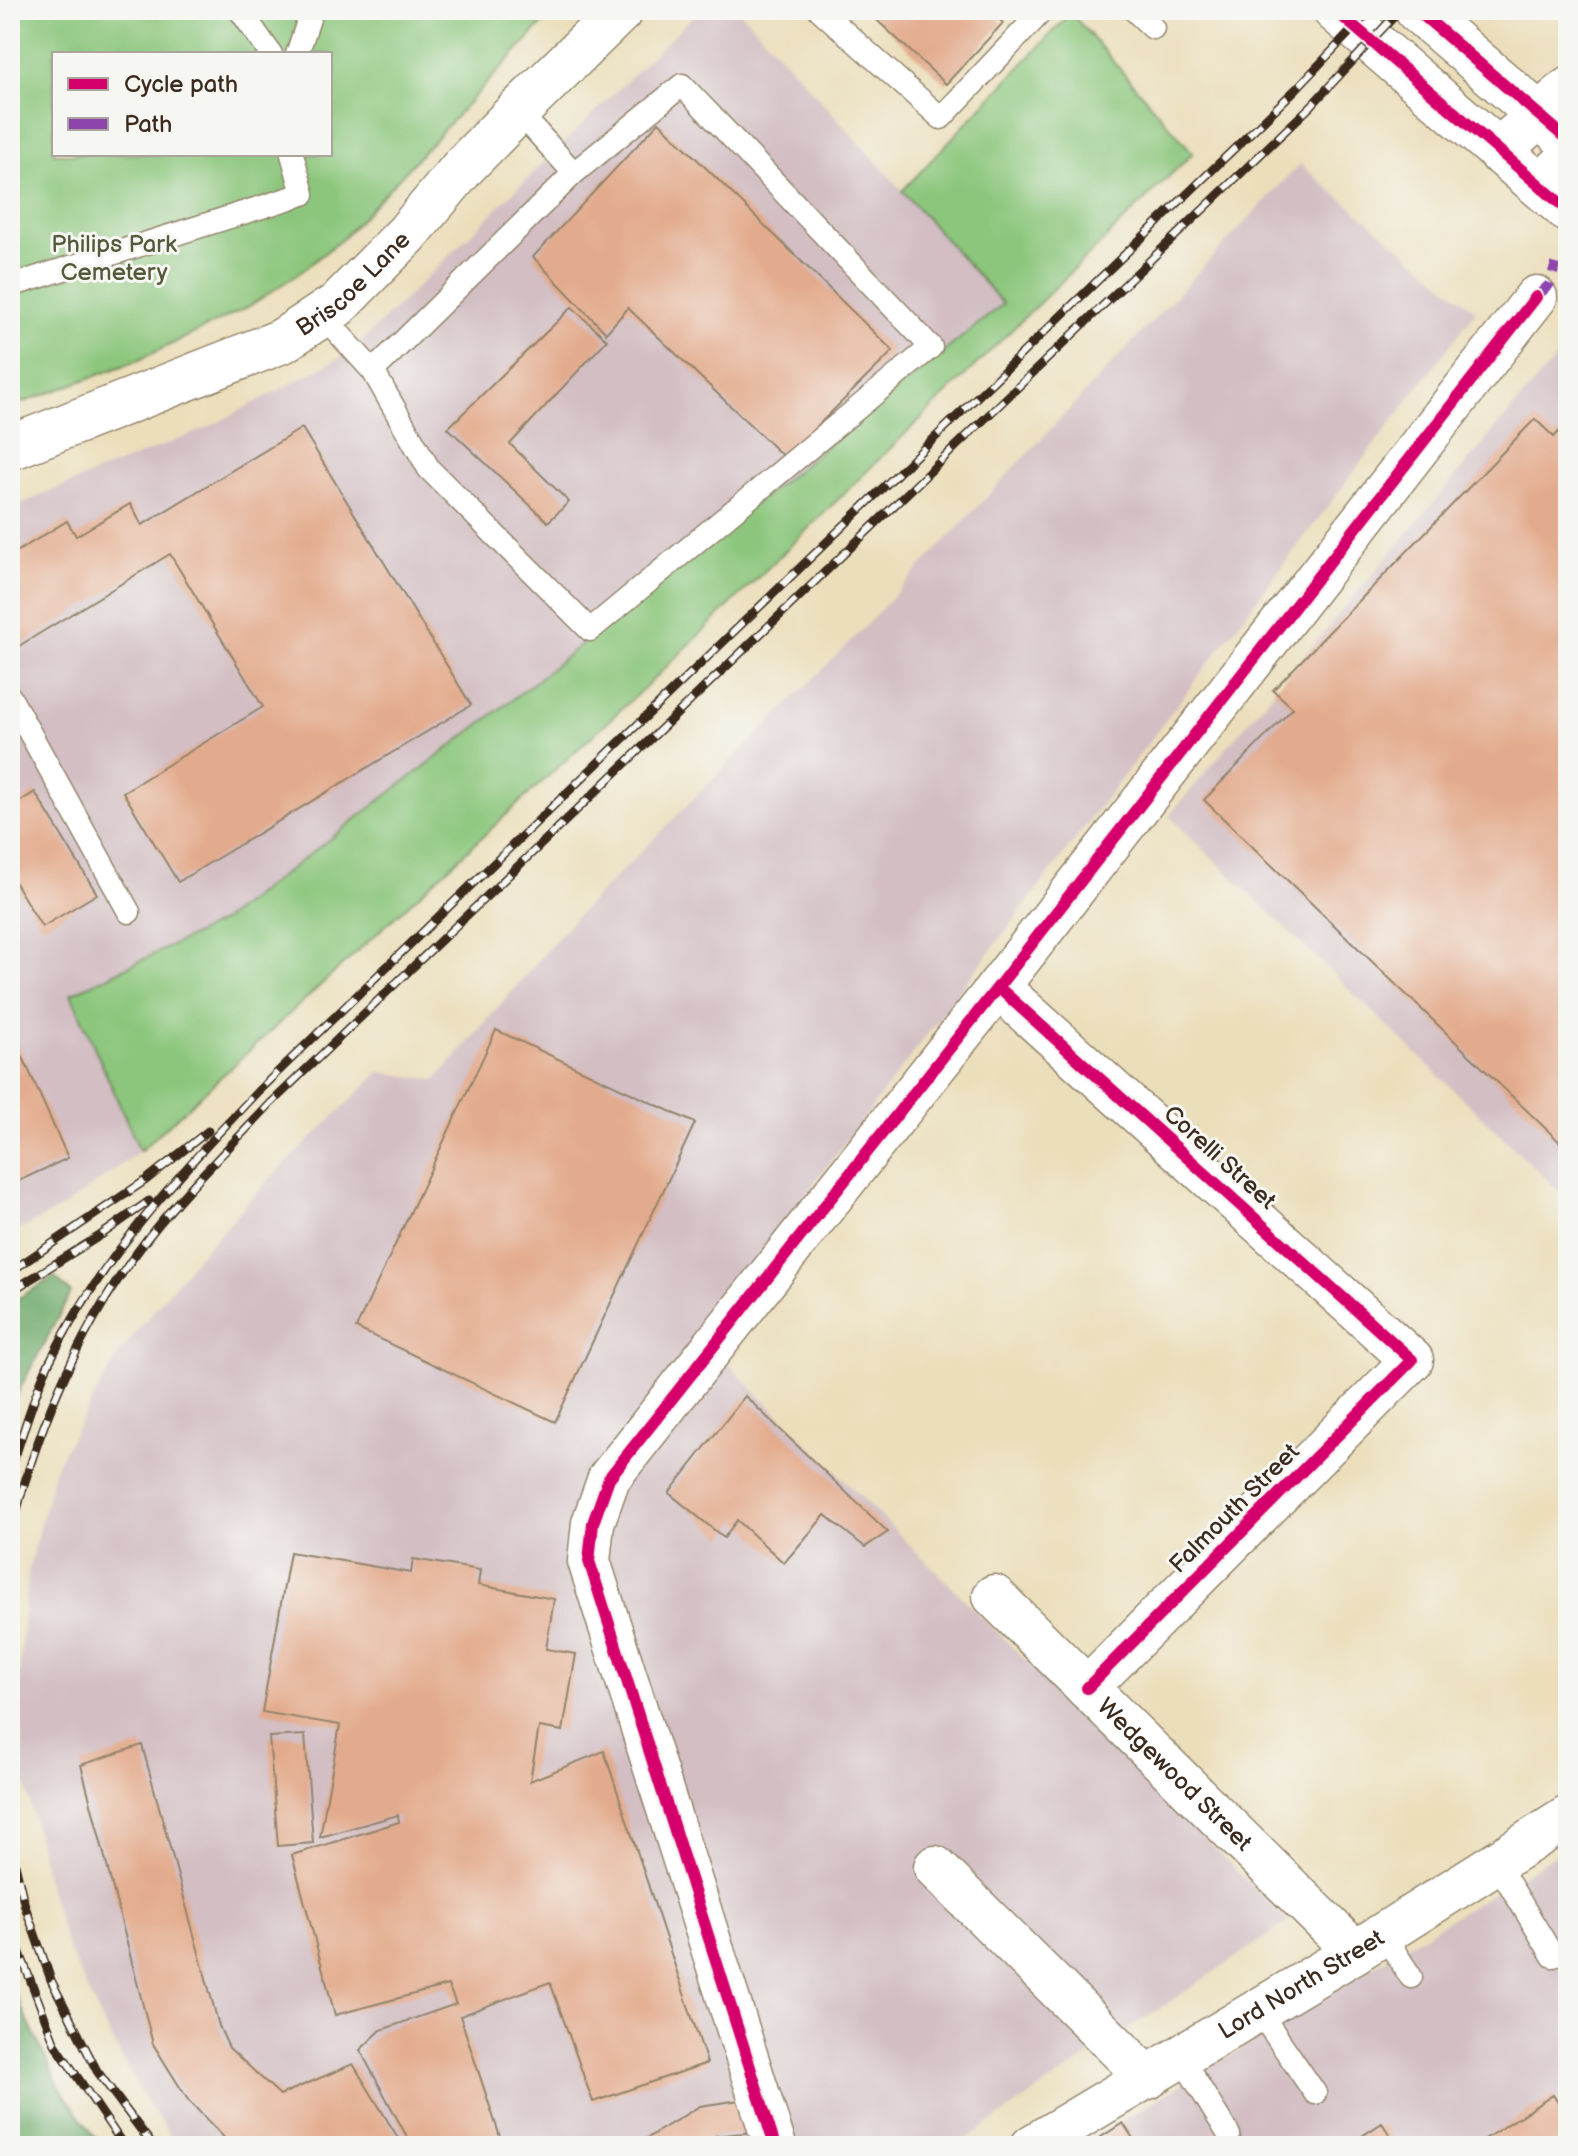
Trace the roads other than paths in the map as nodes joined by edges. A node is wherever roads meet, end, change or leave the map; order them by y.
1 (240, 10) edge
2 (312, 10) edge
3 (621, 10) edge
4 (820, 10) edge
5 (1043, 10) edge
6 (1134, 10) edge
7 (1335, 10) edge
8 (1417, 10) edge
9 (1153, 28) dead end
10 (270, 52) edge
11 (298, 52) edge
12 (518, 111) junction
13 (1558, 114) edge
14 (1498, 151) junction
15 (293, 156) edge
16 (574, 173) junction
17 (1559, 186) edge
18 (10, 286) edge
19 (1536, 297) dead end
20 (322, 315) junction
21 (373, 371) junction
22 (10, 448) edge
23 (10, 697) edge
24 (129, 912) dead end
25 (998, 987) junction
26 (1412, 1360) joint
27 (994, 1596) dead end
28 (1087, 1688) junction
29 (1568, 1817) edge
30 (1496, 1862) junction
31 (935, 1867) dead end
32 (1369, 1943) junction
33 (1553, 1956) dead end
34 (1411, 1977) dead end
35 (1259, 2011) junction
36 (1164, 2067) junction
37 (1315, 2093) dead end
38 (1229, 2135) dead end
39 (775, 2146) edge
40 (1032, 2146) edge

1 - 10 lane
2 - 11 lane
3 - 12 main road, Briscoe Lane
4 - 5 lane
6 - 9 lane
7 - 14 main road
8 - 13 main road
12 - 16 lane
12 - 20 main road, Briscoe Lane
13 - 14 main road
14 - 17 main road
15 - 18 lane
16 - 21 lane
16 - 21 lane
19 - 25 street
20 - 21 lane
20 - 22 main road, Briscoe Lane
23 - 24 lane
25 - 26 street, Corelli Street
25 - 39 street
26 - 28 street, Falmouth Street
27 - 28 street, Wedgewood Street
28 - 32 street, Wedgewood Street
29 - 30 street, Lord North Street
30 - 32 street, Lord North Street
30 - 33 lane
31 - 36 street
32 - 34 lane
32 - 35 street, Lord North Street
35 - 36 street, Lord North Street
35 - 37 lane
36 - 38 lane
36 - 40 street, Lord North Street

